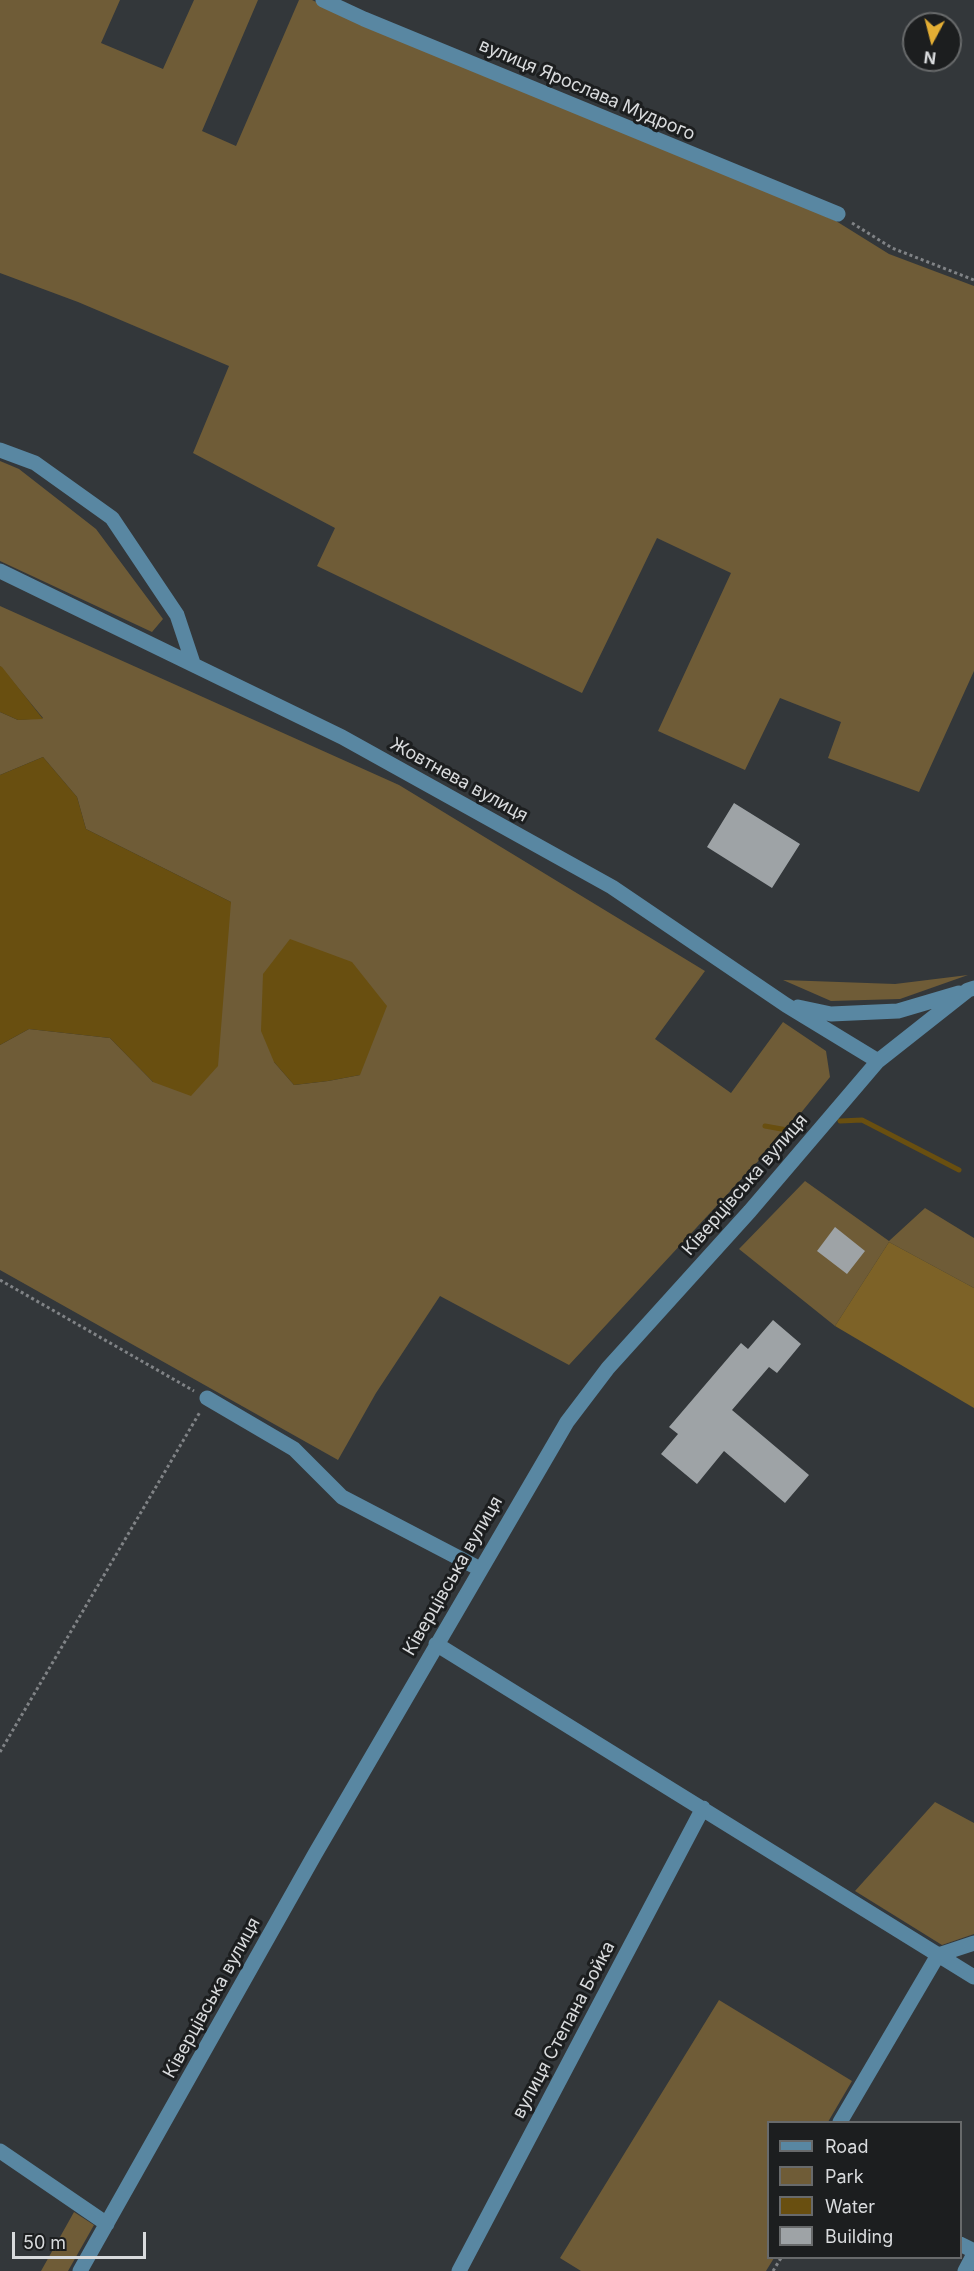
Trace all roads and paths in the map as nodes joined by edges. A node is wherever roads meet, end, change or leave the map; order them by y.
1 (323, 0) edge
2 (838, 214) joint
3 (974, 280) edge
4 (0, 450) edge
5 (0, 572) edge
6 (193, 663) junction
7 (971, 989) edge
8 (786, 1005) junction
9 (878, 1061) junction
10 (0, 1280) edge
11 (207, 1398) junction
12 (480, 1569) junction
13 (436, 1644) junction
14 (0, 1752) edge
15 (703, 1808) junction
16 (974, 1942) edge
17 (938, 1955) junction
18 (974, 1977) edge
19 (841, 2121) edge
20 (0, 2151) edge
21 (107, 2224) junction
22 (974, 2253) edge
23 (80, 2271) edge
24 (459, 2271) edge
25 (965, 2271) edge

1 - 2 street, вулиця Ярослава Мудрого
2 - 3 path
4 - 6 street
5 - 6 street, Жовтнева вулиця
6 - 8 street, Жовтнева вулиця
7 - 8 street
7 - 9 street, Ківерцівська вулиця
8 - 9 street, Жовтнева вулиця
9 - 12 street, Ківерцівська вулиця
10 - 11 path
11 - 12 street
11 - 14 path
12 - 13 street, Ківерцівська вулиця
13 - 15 street
13 - 21 street, Ківерцівська вулиця
15 - 17 street
15 - 24 street, вулиця Степана Бойка
16 - 17 street
17 - 18 street
17 - 19 street
20 - 21 street
21 - 23 street, Ківерцівська вулиця
22 - 25 street

